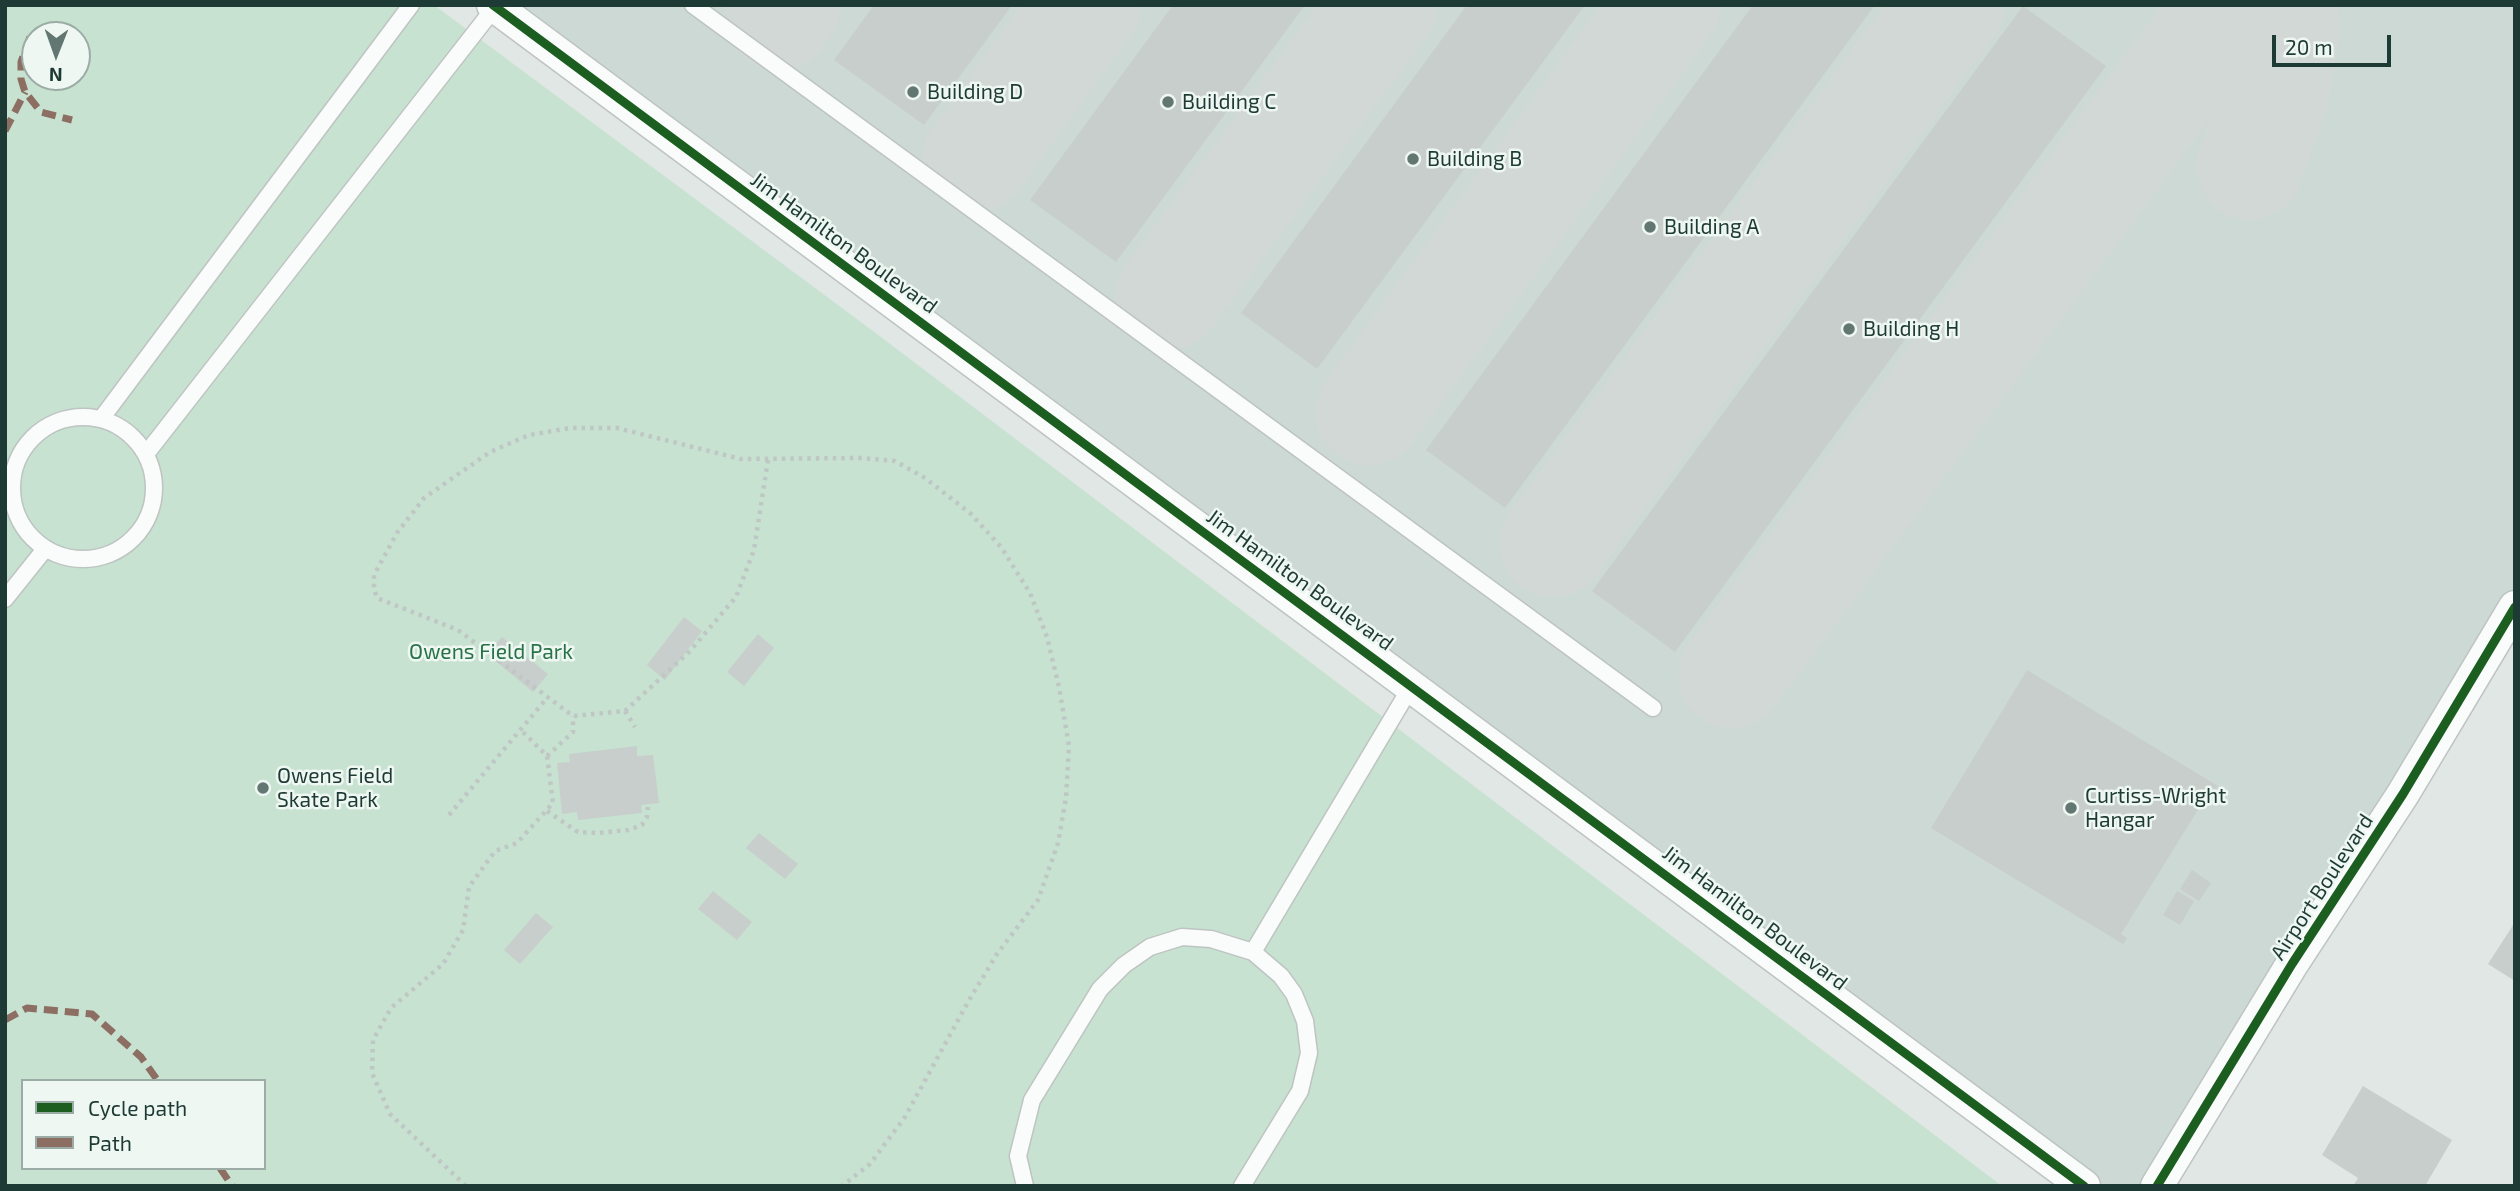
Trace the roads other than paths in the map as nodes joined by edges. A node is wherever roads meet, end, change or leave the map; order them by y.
1 (411, 5) edge
2 (693, 5) edge
3 (494, 6) edge
4 (101, 419) junction
5 (146, 454) junction
6 (45, 549) junction
7 (5, 599) edge
8 (2515, 607) edge
9 (1412, 685) junction
10 (1654, 708) dead end
11 (1253, 952) junction
12 (1025, 1186) edge
13 (1242, 1186) edge
14 (2084, 1186) edge
15 (2157, 1186) edge

1 - 4 lane
2 - 10 lane
3 - 5 lane
3 - 9 street, Jim Hamilton Boulevard
4 - 5 lane
4 - 6 lane
5 - 6 lane
6 - 7 lane
8 - 15 street, Airport Boulevard
9 - 11 lane
9 - 14 street, Jim Hamilton Boulevard
11 - 12 lane
11 - 13 lane

